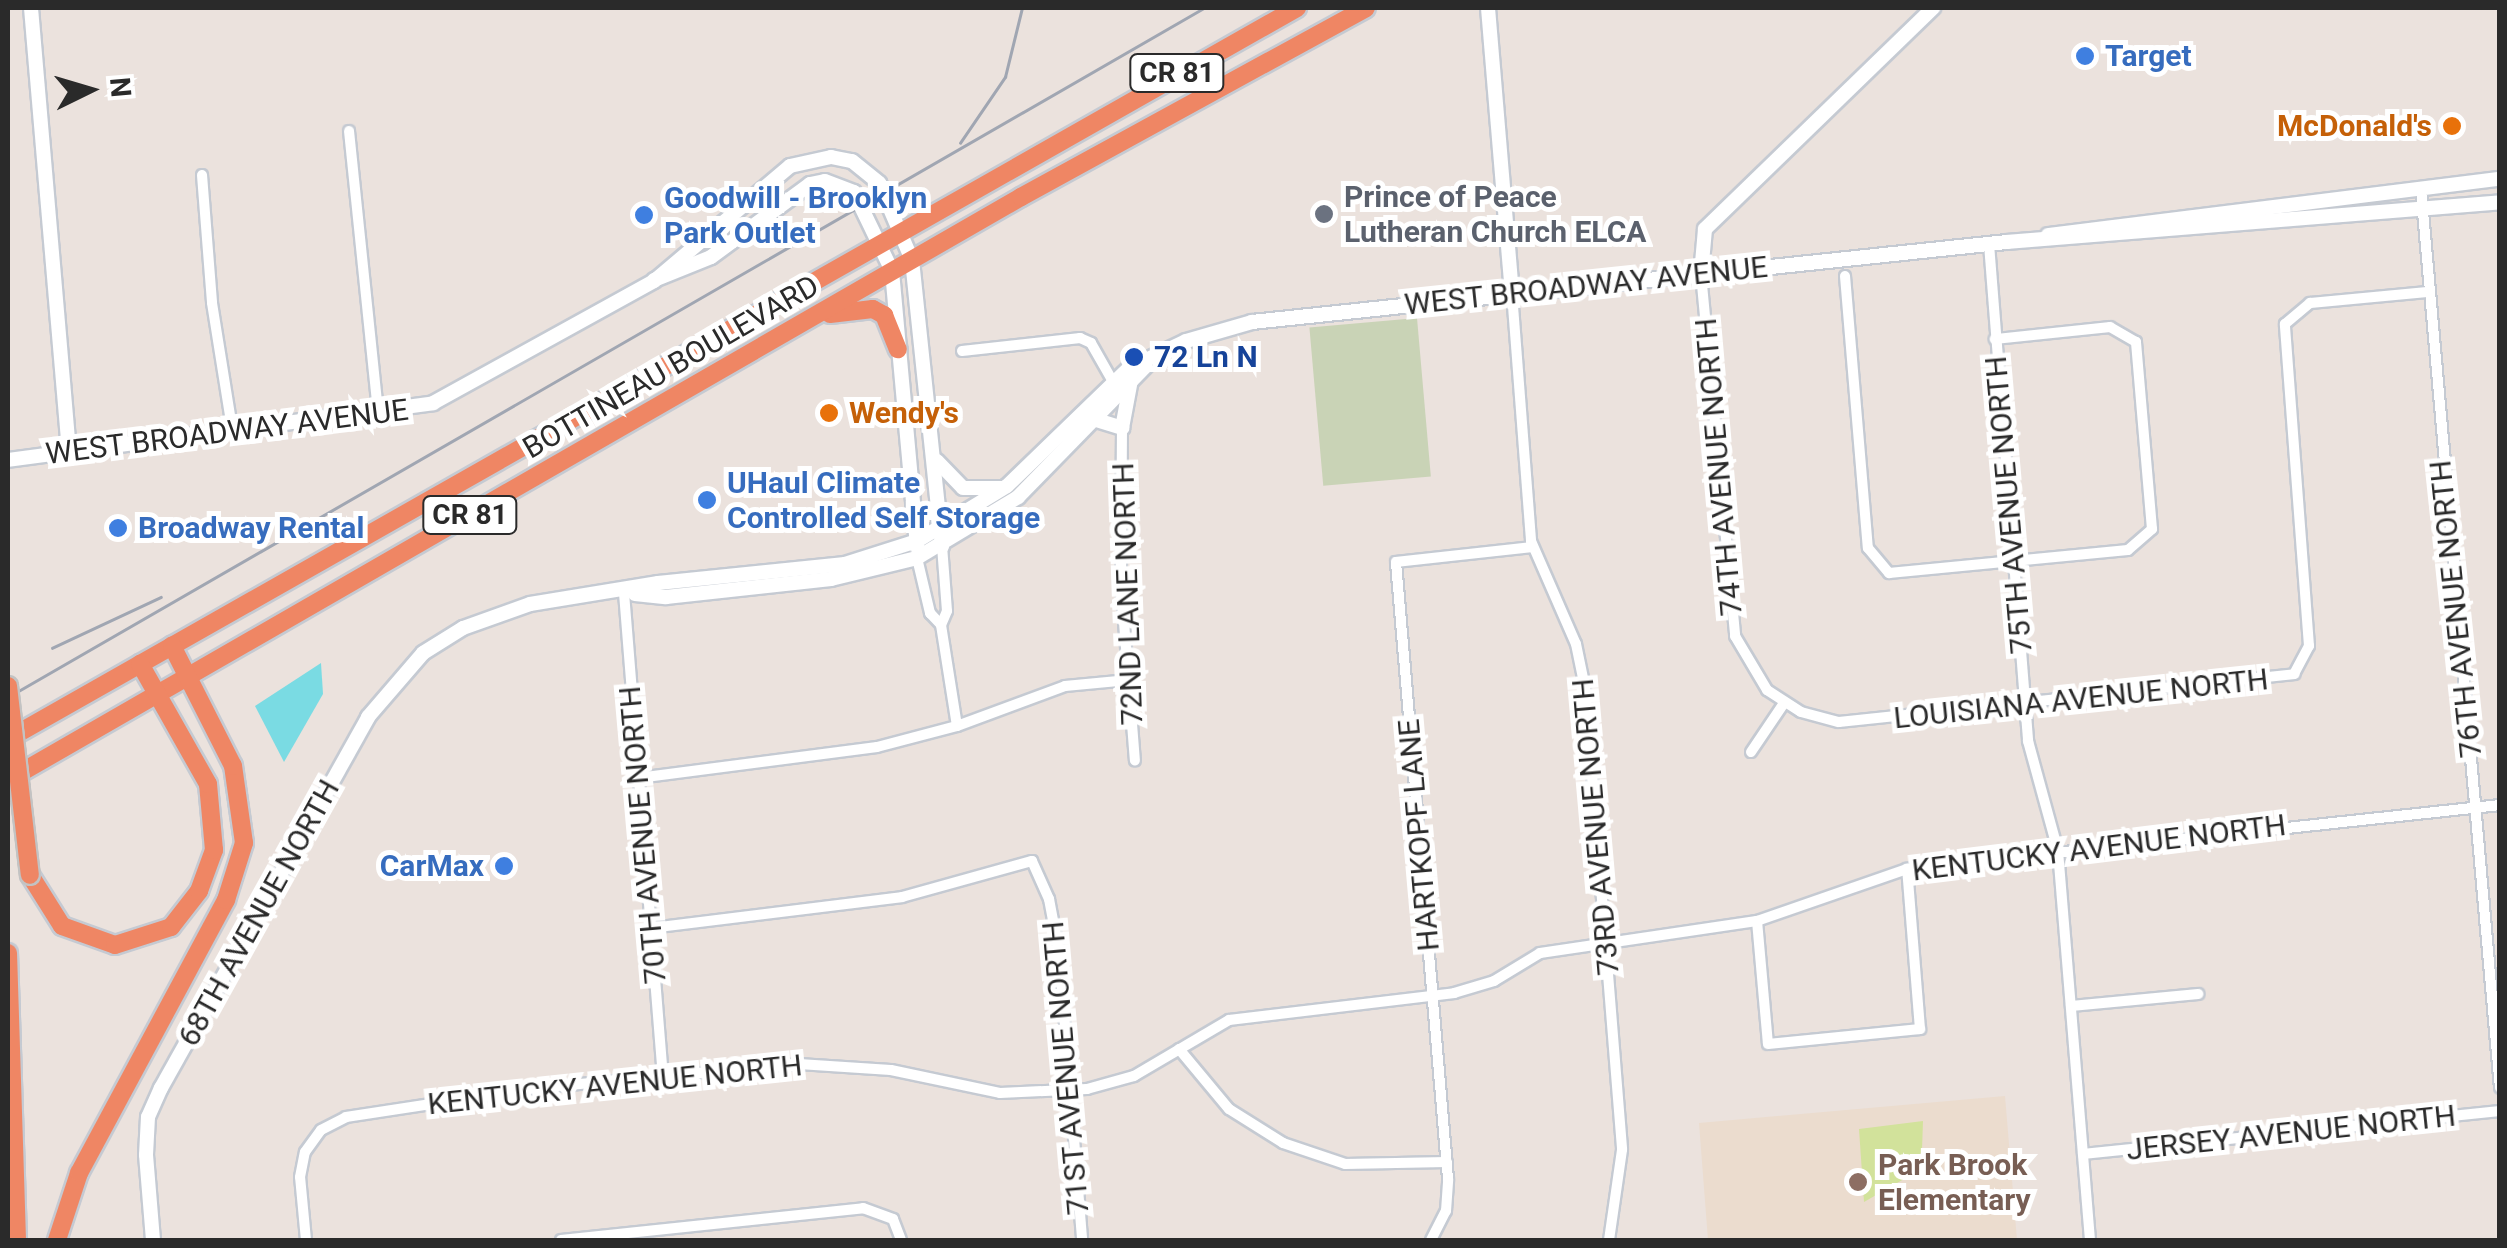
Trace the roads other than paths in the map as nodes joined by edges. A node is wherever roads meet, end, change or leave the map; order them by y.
1 (31, 8) edge
2 (1297, 8) edge
3 (1366, 8) edge
4 (1488, 8) edge
5 (1934, 8) edge
6 (349, 131) dead end
7 (202, 175) dead end
8 (2500, 179) edge
9 (2421, 189) junction
10 (2500, 202) edge
11 (2422, 210) junction
12 (901, 231) junction
13 (2018, 241) junction
14 (882, 242) junction
15 (1988, 244) junction
16 (912, 260) junction
17 (892, 271) junction
18 (1701, 274) junction
19 (1845, 276) dead end
20 (654, 280) junction
21 (1512, 292) junction
22 (2427, 292) junction
23 (810, 319) junction
24 (1995, 339) junction
25 (898, 349) junction
26 (962, 350) dead end
27 (1160, 354) junction
28 (1132, 378) junction
29 (1114, 386) junction
30 (378, 412) junction
31 (1090, 418) junction
32 (232, 428) junction
33 (1122, 428) junction
34 (69, 452) junction
35 (933, 456) junction
36 (8, 460) edge
37 (1007, 486) junction
38 (942, 538) junction
39 (917, 541) junction
40 (1532, 546) junction
41 (917, 558) junction
42 (2013, 562) junction
43 (624, 594) junction
44 (941, 624) junction
45 (172, 646) junction
46 (140, 664) junction
47 (190, 678) junction
48 (1129, 680) junction
49 (8, 686) edge
50 (158, 695) junction
51 (1784, 703) junction
52 (2025, 704) junction
53 (957, 726) junction
54 (8, 740) edge
55 (1750, 752) dead end
56 (1135, 760) dead end
57 (638, 778) junction
58 (8, 780) edge
59 (2500, 805) edge
60 (2478, 807) junction
61 (2058, 852) junction
62 (1906, 869) junction
63 (1757, 921) junction
64 (651, 928) junction
65 (1606, 942) junction
66 (8, 953) edge
67 (2198, 994) dead end
68 (1433, 996) junction
69 (2071, 1006) junction
70 (1179, 1049) junction
71 (663, 1076) junction
72 (2500, 1088) edge
73 (1070, 1091) junction
74 (2500, 1112) edge
75 (2083, 1154) junction
76 (1446, 1162) junction
77 (1609, 1239) edge
78 (17, 1240) edge
79 (57, 1240) edge
80 (153, 1240) edge
81 (306, 1240) edge
82 (560, 1240) edge
83 (901, 1240) edge
84 (1082, 1240) edge
85 (1431, 1240) edge
86 (2090, 1240) edge

1 - 34 street
2 - 12 highway, BOTTINEAU BOULEVARD / CR 81
3 - 16 highway, BOTTINEAU BOULEVARD / CR 81
4 - 21 street, 73RD AVENUE NORTH
5 - 18 street
6 - 30 street
7 - 32 street
8 - 9 street, WEST BROADWAY AVENUE
9 - 11 street, 76TH AVENUE NORTH
9 - 13 street, WEST BROADWAY AVENUE
10 - 11 street, WEST BROADWAY AVENUE
11 - 13 street, WEST BROADWAY AVENUE
11 - 22 street, 76TH AVENUE NORTH
12 - 14 highway, BOTTINEAU BOULEVARD / CR 81
12 - 16 street, WEST BROADWAY AVENUE
12 - 20 street, WEST BROADWAY AVENUE
13 - 15 street, WEST BROADWAY AVENUE
14 - 17 street, WEST BROADWAY AVENUE
14 - 20 street, WEST BROADWAY AVENUE
14 - 45 highway, BOTTINEAU BOULEVARD / CR 81
15 - 18 street, WEST BROADWAY AVENUE
15 - 24 street, 75TH AVENUE NORTH
16 - 17 highway, BOTTINEAU BOULEVARD / CR 81
16 - 35 street, WEST BROADWAY AVENUE
17 - 23 highway, BOTTINEAU BOULEVARD / CR 81
17 - 25 street, WEST BROADWAY AVENUE
18 - 21 street, WEST BROADWAY AVENUE
18 - 51 street, 74TH AVENUE NORTH
19 - 42 street
20 - 30 street, WEST BROADWAY AVENUE
21 - 27 street, WEST BROADWAY AVENUE
21 - 40 street, 73RD AVENUE NORTH
22 - 52 street, LOUISIANA AVENUE NORTH
22 - 60 street, 76TH AVENUE NORTH
23 - 25 highway
23 - 47 highway, BOTTINEAU BOULEVARD / CR 81
24 - 42 street, 75TH AVENUE NORTH
24 - 42 street
25 - 39 street, WEST BROADWAY AVENUE
26 - 29 street
27 - 28 street, WEST BROADWAY AVENUE
27 - 29 street, WEST BROADWAY AVENUE
28 - 29 street, WEST BROADWAY AVENUE
28 - 33 street
29 - 31 street, WEST BROADWAY AVENUE
29 - 37 street, WEST BROADWAY AVENUE
30 - 32 street, WEST BROADWAY AVENUE
31 - 33 street
31 - 38 street, WEST BROADWAY AVENUE
32 - 34 street, WEST BROADWAY AVENUE
33 - 48 street, 72ND LANE NORTH
34 - 36 street, WEST BROADWAY AVENUE
35 - 37 street
35 - 38 street, WEST BROADWAY AVENUE
37 - 38 street, WEST BROADWAY AVENUE
38 - 39 street, WEST BROADWAY AVENUE
38 - 41 street, WEST BROADWAY AVENUE
38 - 44 street
39 - 41 street, WEST BROADWAY AVENUE
39 - 43 street
40 - 65 street, 73RD AVENUE NORTH
40 - 68 street, HARTKOPF LANE
41 - 43 street
41 - 44 street
42 - 52 street, 75TH AVENUE NORTH
43 - 57 street, 70TH AVENUE NORTH
43 - 80 street, 68TH AVENUE NORTH
44 - 53 street
45 - 46 highway, BOTTINEAU BOULEVARD / CR 81
45 - 47 highway
46 - 50 highway
46 - 54 highway, BOTTINEAU BOULEVARD / CR 81
47 - 50 highway, BOTTINEAU BOULEVARD / CR 81
47 - 79 highway
48 - 53 street
48 - 56 street, 72ND LANE NORTH
49 - 50 highway, bridge
50 - 58 highway, BOTTINEAU BOULEVARD / CR 81
51 - 52 street, LOUISIANA AVENUE NORTH
51 - 55 street
52 - 61 street, 75TH AVENUE NORTH
53 - 57 street
57 - 64 street, 70TH AVENUE NORTH
59 - 60 street, KENTUCKY AVENUE NORTH
60 - 61 street, KENTUCKY AVENUE NORTH
60 - 72 street, 76TH AVENUE NORTH
61 - 62 street, KENTUCKY AVENUE NORTH
61 - 69 street, 75TH AVENUE NORTH
62 - 63 street, KENTUCKY AVENUE NORTH
62 - 63 street
63 - 65 street, KENTUCKY AVENUE NORTH
64 - 71 street, 70TH AVENUE NORTH
64 - 73 street, 71ST AVENUE NORTH
65 - 68 street, KENTUCKY AVENUE NORTH
65 - 77 street, 73RD AVENUE NORTH
66 - 78 highway
67 - 69 street
68 - 70 street, KENTUCKY AVENUE NORTH
68 - 76 street, HARTKOPF LANE
69 - 75 street, 75TH AVENUE NORTH
70 - 73 street, KENTUCKY AVENUE NORTH
70 - 76 street
71 - 73 street, KENTUCKY AVENUE NORTH
71 - 81 street, KENTUCKY AVENUE NORTH
73 - 84 street, 71ST AVENUE NORTH
74 - 75 street, JERSEY AVENUE NORTH
75 - 86 street, 75TH AVENUE NORTH
76 - 85 street, HARTKOPF LANE
82 - 83 street

